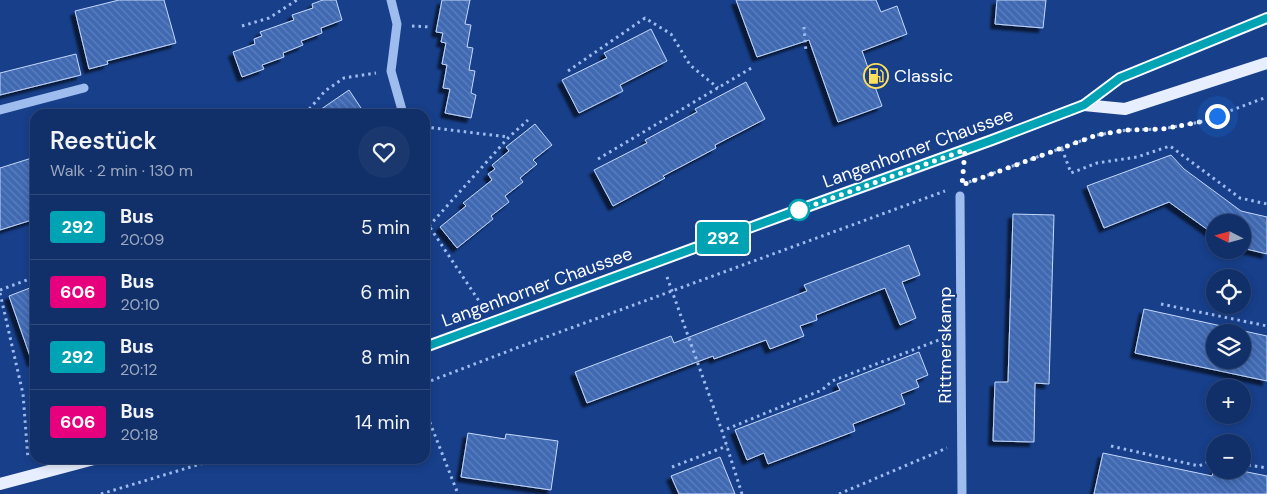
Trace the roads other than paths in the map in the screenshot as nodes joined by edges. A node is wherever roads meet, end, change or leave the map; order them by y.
1 (391, 0) edge
2 (1267, 18) edge
3 (1267, 63) edge
4 (84, 88) dead end
5 (1084, 105) junction
6 (402, 109) edge
7 (0, 110) edge
8 (960, 196) road end
9 (430, 345) edge
10 (76, 464) edge
11 (0, 484) edge
12 (962, 494) edge

1 - 6 street
2 - 5 main road, Langenhorner Chaussee
3 - 5 main road, Langenhorner Chaussee
4 - 7 street
5 - 9 main road, Langenhorner Chaussee
8 - 12 street, Rittmerskamp
10 - 11 main road

